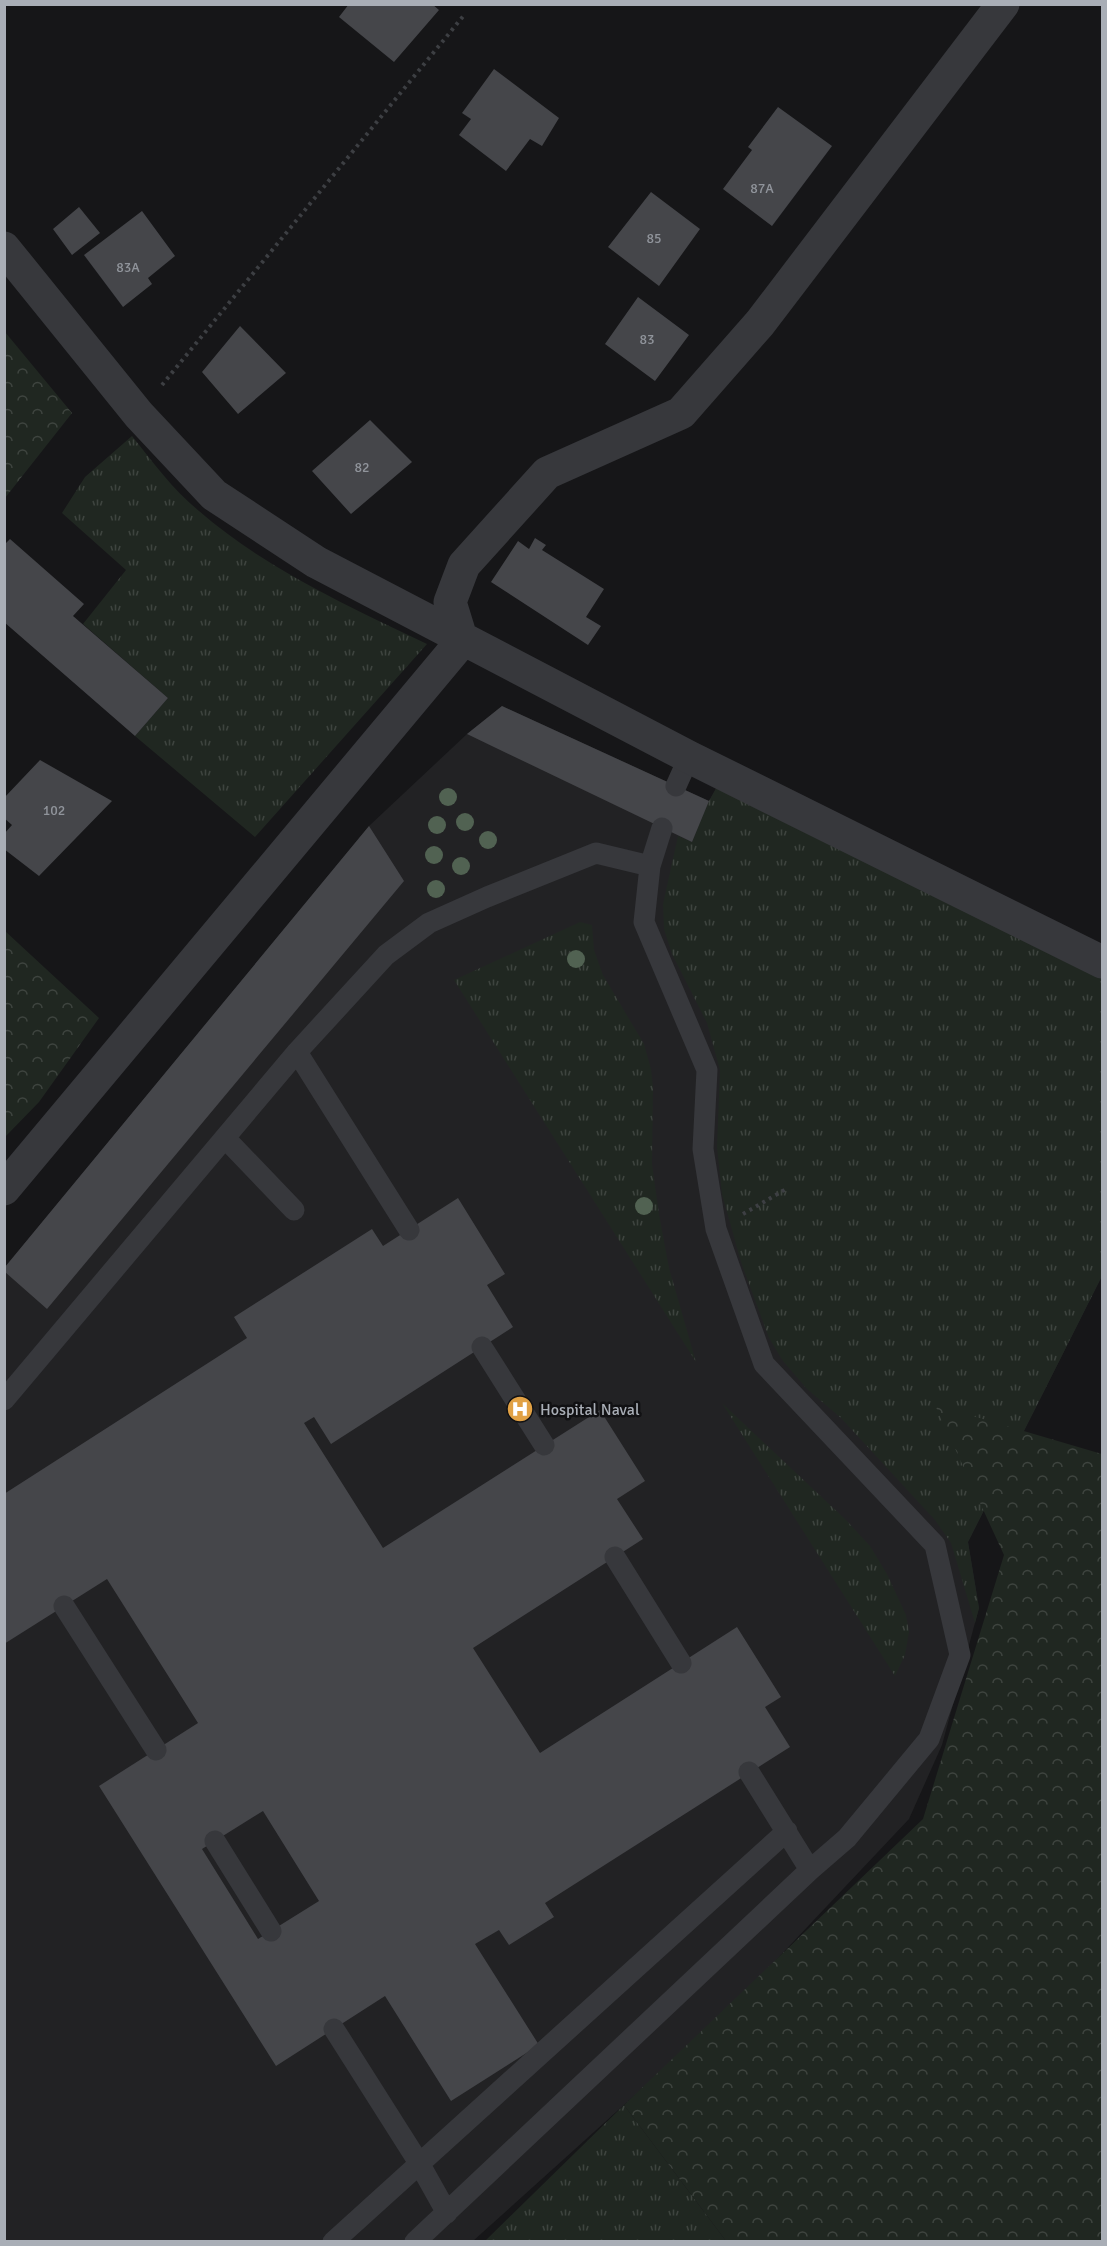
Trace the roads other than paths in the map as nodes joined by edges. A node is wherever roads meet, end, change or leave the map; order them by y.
1 (1003, 4) edge
2 (4, 248) edge
3 (462, 640) junction
4 (662, 828) dead end
5 (650, 866) junction
6 (1102, 962) edge
7 (297, 1052) junction
8 (225, 1138) junction
9 (4, 1189) edge
10 (294, 1210) dead end
11 (409, 1230) dead end
12 (482, 1347) dead end
13 (4, 1400) edge
14 (544, 1445) dead end
15 (615, 1557) dead end
16 (64, 1606) dead end
17 (681, 1663) dead end
18 (156, 1750) dead end
19 (749, 1772) dead end
20 (787, 1831) junction
21 (214, 1841) dead end
22 (810, 1870) junction
23 (271, 1931) dead end
24 (334, 2029) dead end
25 (419, 2163) junction
26 (447, 2212) junction
27 (333, 2241) edge
28 (415, 2241) edge

1 - 3 street
2 - 3 street
3 - 6 street
3 - 9 street
4 - 5 lane
5 - 7 lane
5 - 22 lane
7 - 8 lane
7 - 11 lane
8 - 10 lane
8 - 13 lane
12 - 14 lane
15 - 17 lane
16 - 18 lane
19 - 20 lane
20 - 22 lane
20 - 25 lane
21 - 23 lane
22 - 26 lane
24 - 25 lane
25 - 26 lane
25 - 27 lane
26 - 28 lane

